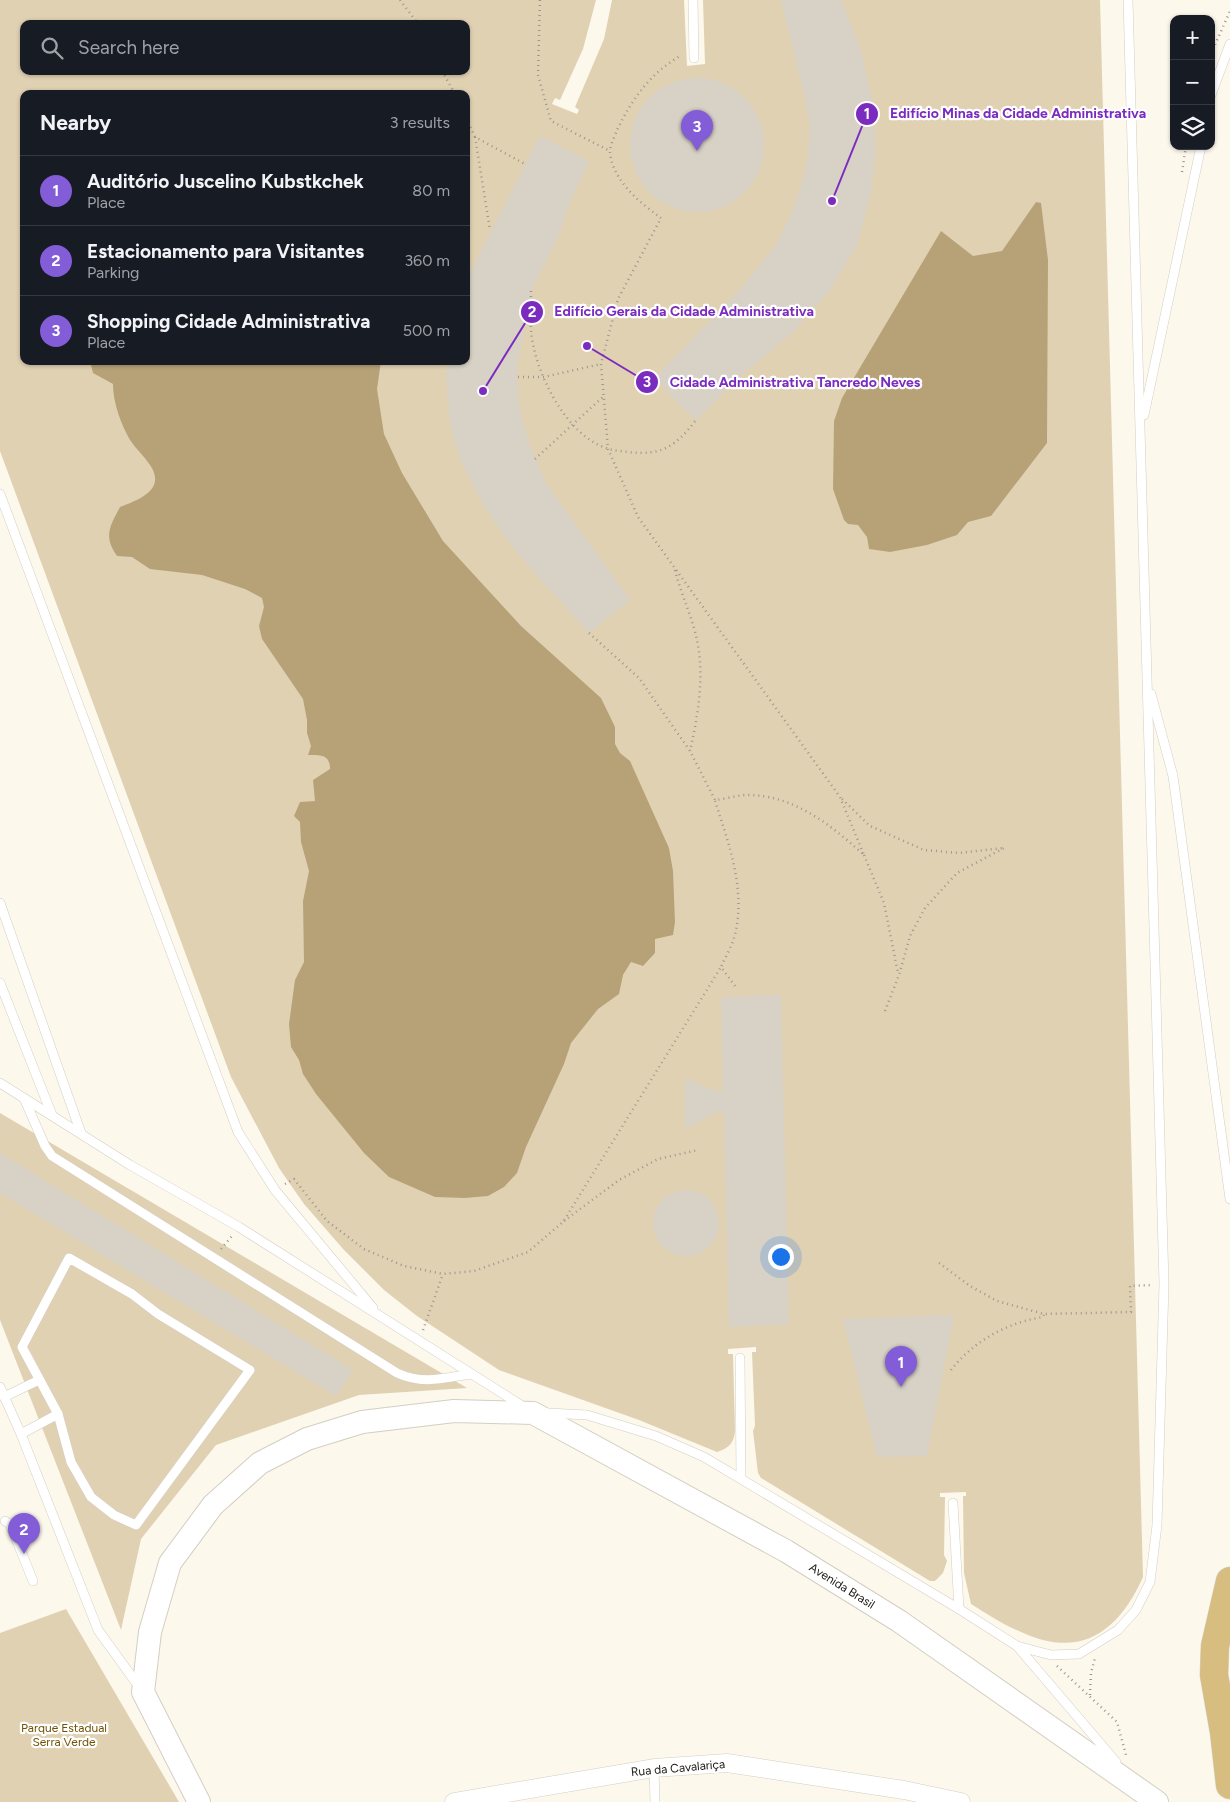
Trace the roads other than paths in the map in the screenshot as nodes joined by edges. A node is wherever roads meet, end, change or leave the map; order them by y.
1 (693, 0) edge
2 (1128, 0) edge
3 (1230, 44) edge
4 (694, 58) dead end
5 (1215, 84) edge
6 (1200, 150) edge
7 (1141, 427) junction
8 (0, 494) edge
9 (1146, 680) junction
10 (0, 903) edge
11 (0, 983) edge
12 (0, 1083) edge
13 (24, 1098) junction
14 (52, 1115) junction
15 (81, 1133) junction
16 (1230, 1199) edge
17 (378, 1314) junction
18 (740, 1358) dead end
19 (472, 1374) junction
20 (39, 1380) junction
21 (0, 1388) edge
22 (4, 1398) junction
23 (533, 1413) junction
24 (58, 1414) junction
25 (21, 1434) junction
26 (741, 1478) junction
27 (953, 1503) dead end
28 (5, 1521) dead end
29 (33, 1581) dead end
30 (1230, 1581) edge
31 (959, 1608) junction
32 (1017, 1646) junction
33 (143, 1692) junction
34 (654, 1768) junction
35 (1230, 1785) edge
36 (1135, 1786) junction
37 (895, 1793) edge
38 (199, 1802) edge
39 (454, 1802) edge
40 (655, 1802) edge
41 (921, 1802) edge
42 (961, 1802) edge
43 (1157, 1802) edge

1 - 4 lane
2 - 7 lane
3 - 5 lane
6 - 7 lane
7 - 9 lane
8 - 17 lane
9 - 16 lane
9 - 32 lane
10 - 15 lane
11 - 14 lane
12 - 13 lane
13 - 14 lane
13 - 19 lane
14 - 15 lane
15 - 17 lane
17 - 19 lane
18 - 26 lane
19 - 23 lane
20 - 22 lane
20 - 24 lane
20 - 24 lane
21 - 22 lane
22 - 25 lane
23 - 26 lane
23 - 33 street
23 - 36 street, Avenida Brasil
24 - 25 lane
25 - 33 lane
26 - 31 lane
27 - 31 lane
28 - 29 lane
30 - 35 main road
31 - 32 lane
32 - 36 lane
33 - 38 street
34 - 37 street, Rua da Cavalariça
34 - 39 street, Rua da Cavalariça
34 - 40 lane
36 - 43 street, Avenida Brasil
37 - 41 lane
37 - 42 street, Rua da Cavalariça

